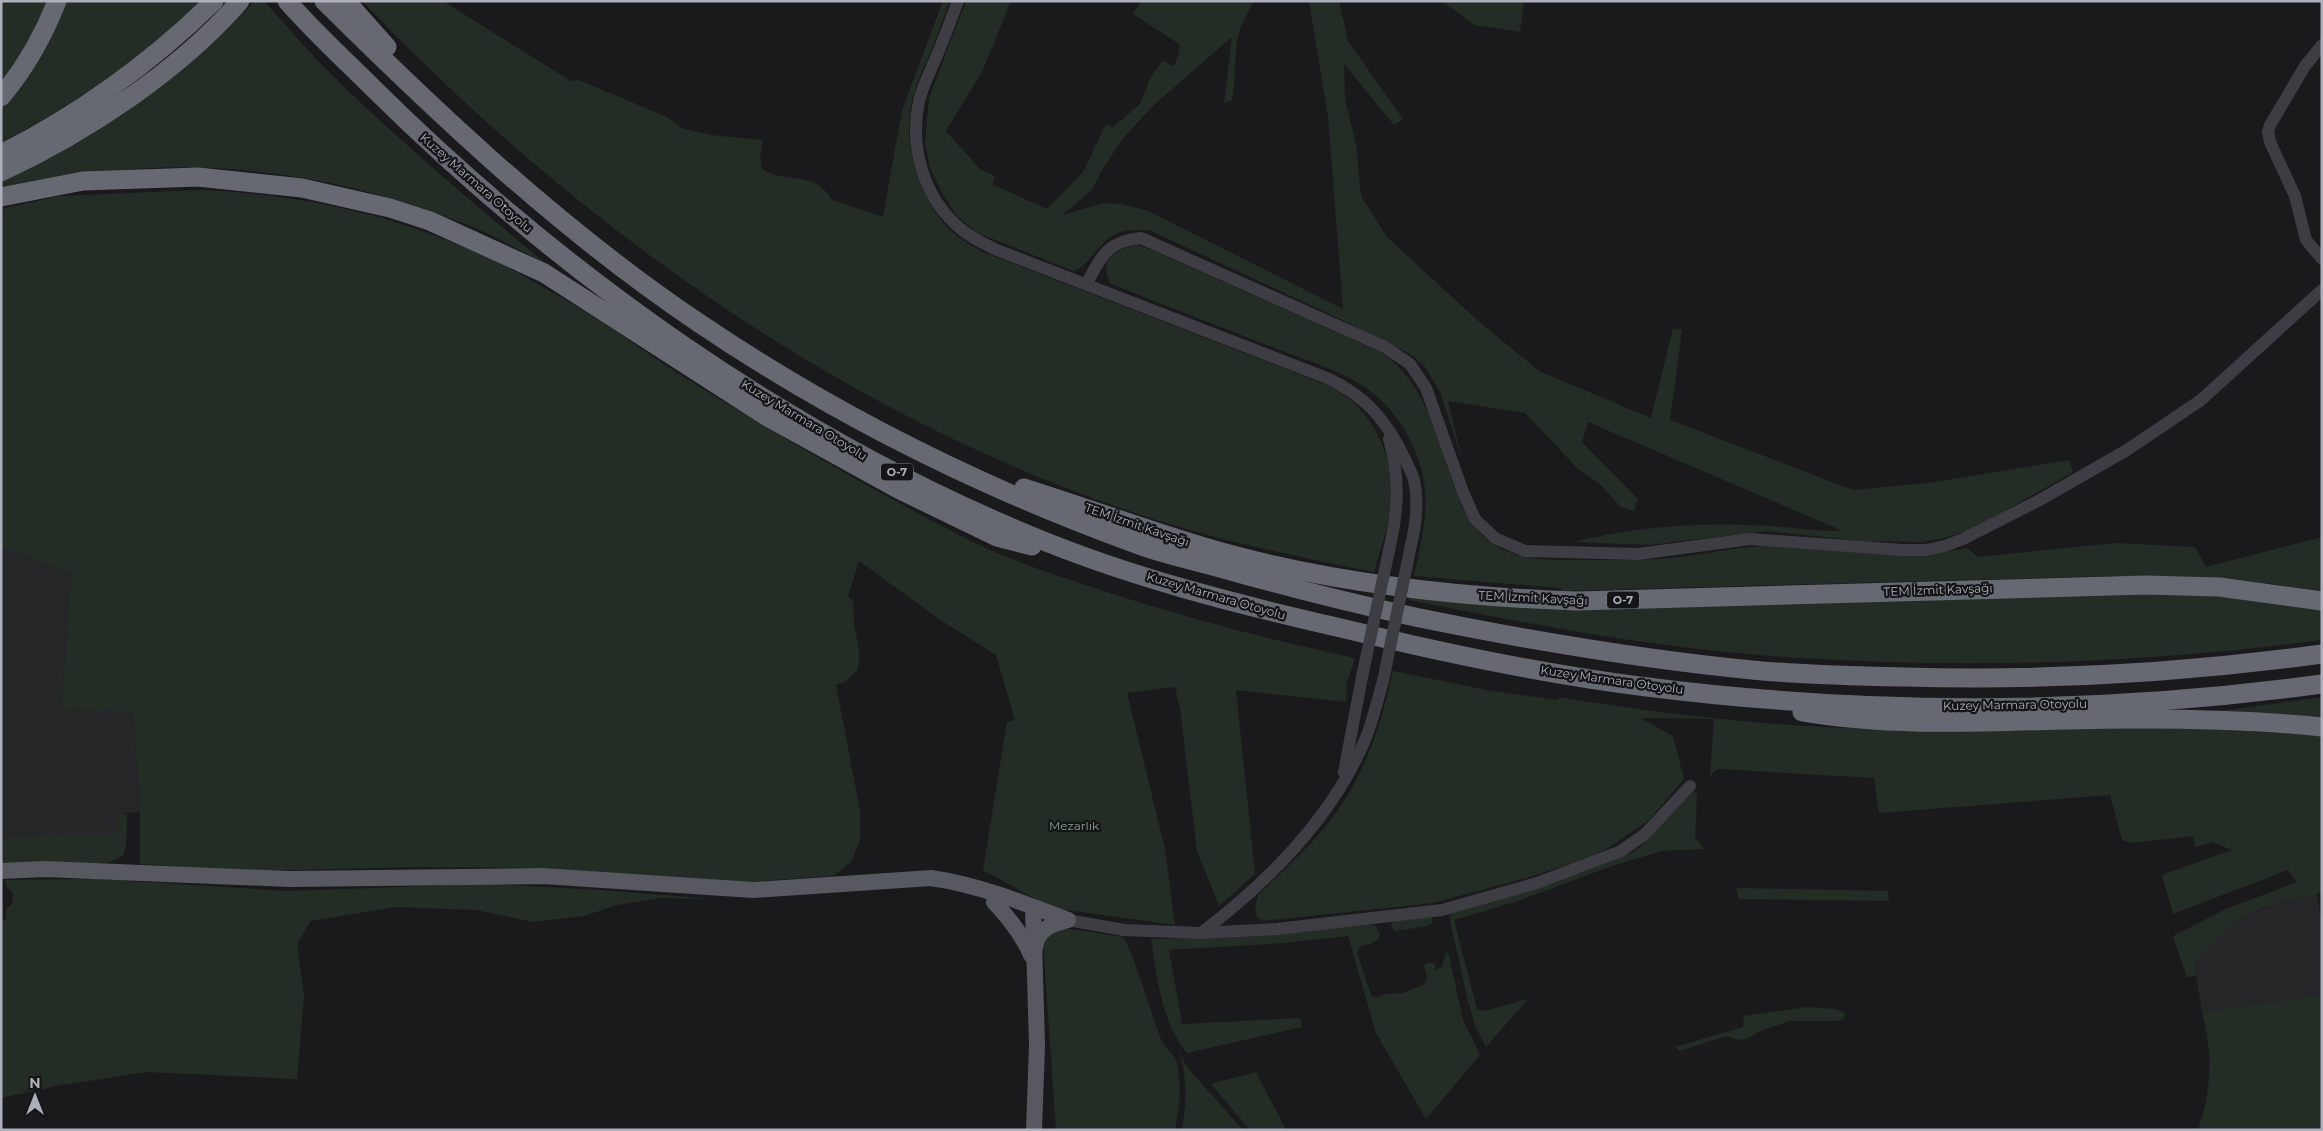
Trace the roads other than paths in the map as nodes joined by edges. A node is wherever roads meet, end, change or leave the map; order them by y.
1 (57, 1) edge
2 (214, 1) edge
3 (287, 1) edge
4 (324, 1) edge
5 (346, 1) edge
6 (958, 1) edge
7 (238, 3) edge
8 (2322, 45) edge
9 (1, 97) edge
10 (1, 154) edge
11 (485, 156) junction
12 (1, 172) edge
13 (1, 197) edge
14 (2322, 259) edge
15 (1087, 283) junction
16 (2322, 290) edge
17 (1384, 422) junction
18 (942, 462) junction
19 (1106, 564) junction
20 (2322, 601) edge
21 (2322, 654) edge
22 (2322, 684) edge
23 (1638, 686) junction
24 (2322, 727) edge
25 (1342, 782) junction
26 (1690, 786) dead end
27 (1, 871) edge
28 (1, 880) edge
29 (994, 902) junction
30 (1034, 913) junction
31 (1068, 920) junction
32 (1201, 933) junction
33 (1034, 962) junction
34 (1034, 1130) edge

1 - 9 highway
2 - 10 highway
3 - 19 highway, Kuzey Marmara Otoyolu / O-7
4 - 11 highway, Kuzey Marmara Otoyolu / O-7
5 - 11 highway
6 - 15 street
7 - 12 highway
8 - 14 street
11 - 18 highway, Kuzey Marmara Otoyolu / O-7
13 - 19 highway
15 - 16 street
15 - 17 street
17 - 25 street, bridge
17 - 25 street, bridge
18 - 20 highway, TEM İzmit Kavşağı / O-7
18 - 21 highway, Kuzey Marmara Otoyolu / O-7
19 - 23 highway, Kuzey Marmara Otoyolu / O-7
22 - 23 highway, Kuzey Marmara Otoyolu / O-7
23 - 24 highway, O-7
25 - 32 street
26 - 32 street
27 - 30 main road
28 - 29 main road
29 - 30 main road
29 - 33 main road
30 - 31 main road
30 - 33 main road
31 - 32 street
31 - 33 main road
33 - 34 main road

